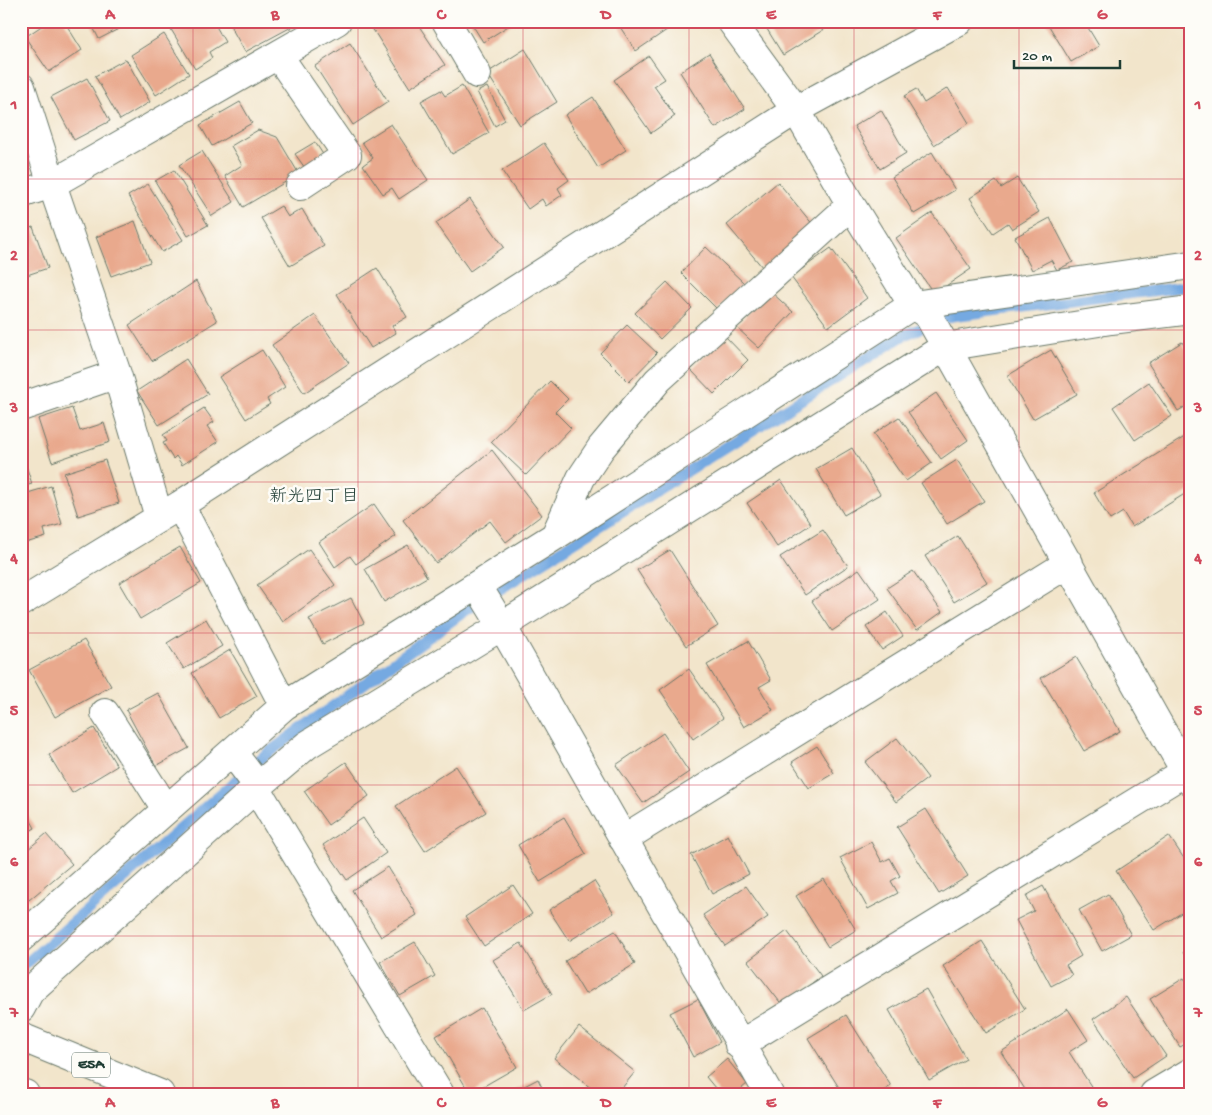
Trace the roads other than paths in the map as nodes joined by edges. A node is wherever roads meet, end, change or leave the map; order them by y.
1 (446, 21) edge
2 (731, 21) edge
3 (958, 21) edge
4 (328, 24) edge
5 (278, 55) junction
6 (477, 74) dead end
7 (21, 87) edge
8 (796, 110) junction
9 (52, 184) junction
10 (300, 186) dead end
11 (21, 194) edge
12 (851, 205) junction
13 (1191, 265) edge
14 (1191, 310) edge
15 (931, 325) junction
16 (117, 374) junction
17 (21, 407) edge
18 (170, 511) junction
19 (555, 536) junction
20 (1069, 564) junction
21 (21, 602) edge
22 (489, 604) junction
23 (284, 706) junction
24 (105, 713) dead end
25 (1186, 763) edge
26 (245, 770) junction
27 (166, 810) junction
28 (623, 839) junction
29 (21, 938) edge
30 (21, 1008) edge
31 (21, 1037) edge
32 (740, 1044) junction
33 (1191, 1072) edge
34 (160, 1094) edge
35 (440, 1094) edge
36 (769, 1094) edge
37 (1154, 1094) edge

1 - 6 main road
2 - 8 main road
3 - 8 main road
4 - 5 main road
5 - 9 main road
5 - 10 main road
7 - 9 main road
8 - 12 main road
8 - 18 main road
9 - 11 main road
9 - 16 main road
12 - 15 main road
12 - 19 main road
13 - 15 main road
14 - 15 main road
15 - 19 main road
15 - 20 main road
15 - 22 main road
16 - 17 main road
16 - 18 main road
18 - 21 main road
18 - 23 main road
19 - 22 main road
20 - 25 main road
20 - 28 main road
22 - 23 main road
22 - 26 main road
22 - 28 main road
23 - 26 main road
24 - 27 main road
25 - 32 main road
26 - 27 main road
26 - 30 main road
26 - 35 main road
27 - 29 main road
28 - 32 main road
31 - 34 main road, E5A
32 - 36 main road
33 - 37 main road

